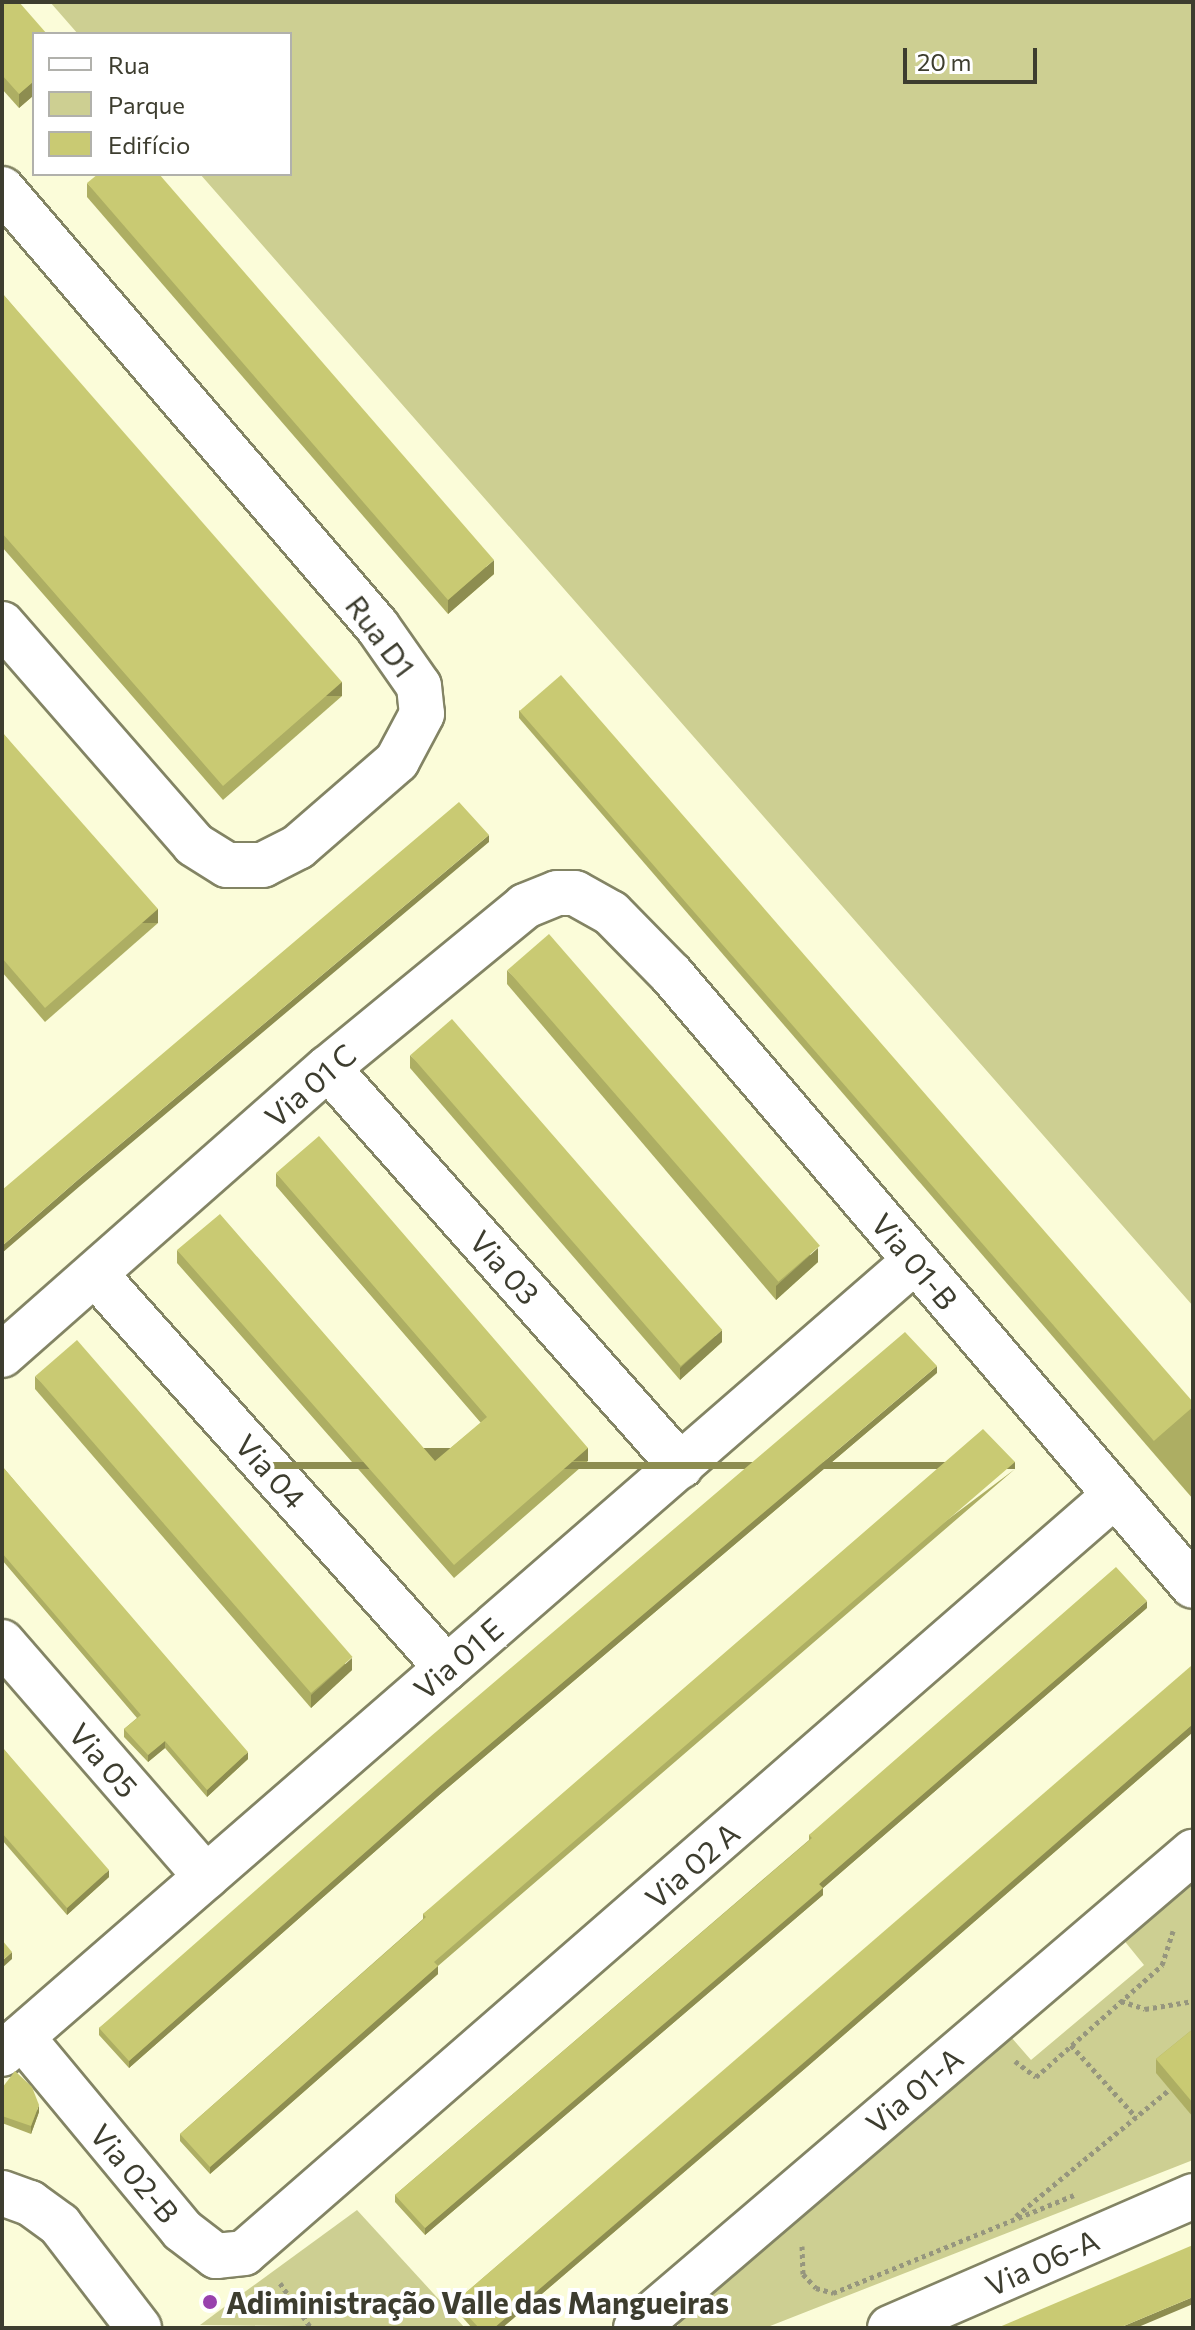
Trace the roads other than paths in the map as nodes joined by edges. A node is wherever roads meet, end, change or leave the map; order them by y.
1 (10, 215) edge
2 (2, 624) edge
3 (637, 938) joint
4 (328, 1068) junction
5 (915, 1261) junction
6 (95, 1274) junction
7 (2, 1355) edge
8 (681, 1466) junction
9 (1115, 1495) junction
10 (1193, 1586) edge
11 (2, 1642) edge
12 (447, 1668) junction
13 (1193, 1852) edge
14 (206, 1877) junction
15 (12, 2046) edge
16 (2, 2193) edge
17 (1193, 2196) edge
18 (262, 2241) joint
19 (670, 2310) edge
20 (139, 2328) edge
21 (636, 2328) edge
22 (890, 2328) edge

1 - 2 street, Rua D1
3 - 4 street, Via 01 C
3 - 5 street, Via 01-B
4 - 6 street, Via 01 C
4 - 8 street, Via 03
5 - 8 street, Via 01 E
5 - 9 street, Via 01-B
6 - 7 street, Via 01 C
6 - 12 street, Via 04
8 - 12 street, Via 01 E
9 - 10 street, Via 01-B
9 - 18 street, Via 02 A
11 - 14 street, Via 05
12 - 14 street, Via 01 E
13 - 19 street, Via 01-A
14 - 15 street, Via 01 E
15 - 18 street, Via 02-B
16 - 20 street
17 - 22 street, Via 06-A
19 - 21 street, Via 01-A

